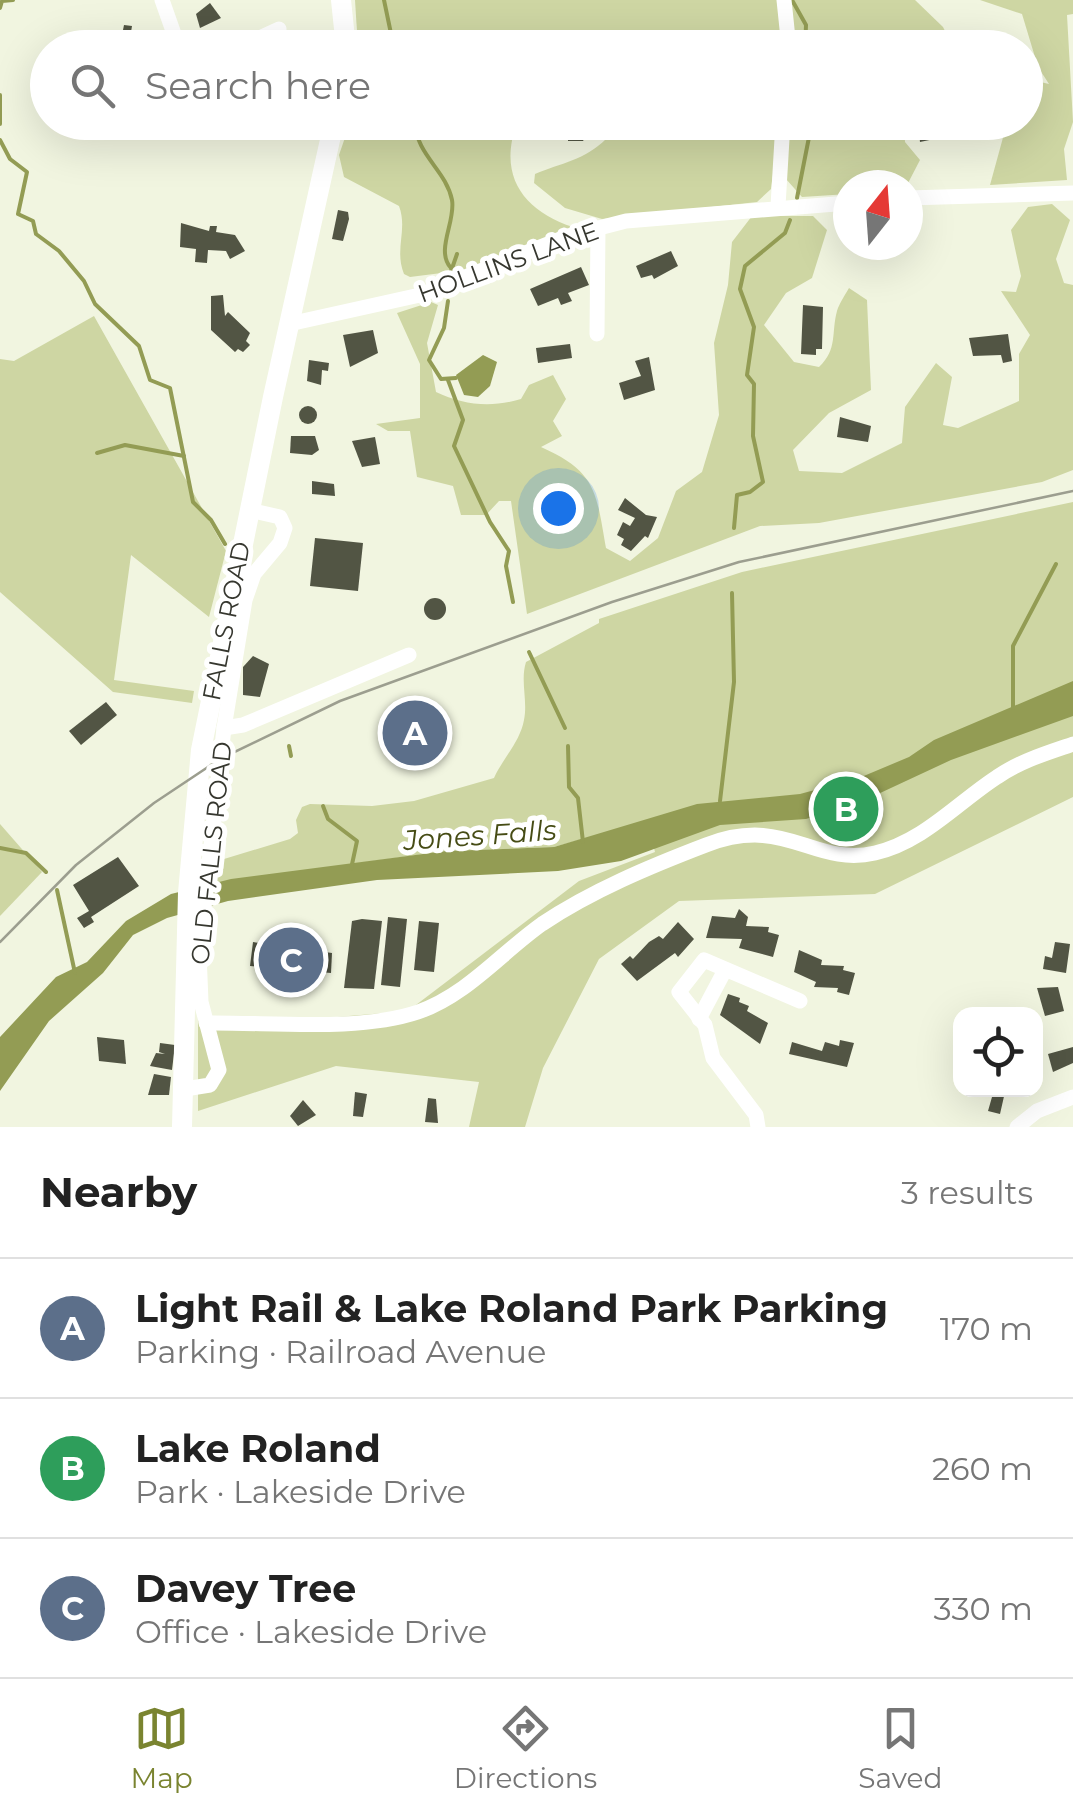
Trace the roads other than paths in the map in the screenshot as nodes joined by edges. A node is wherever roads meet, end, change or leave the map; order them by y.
1 (162, 0) edge
2 (340, 0) edge
3 (784, 0) edge
4 (173, 30) edge
5 (344, 30) edge
6 (788, 30) edge
7 (330, 140) edge
8 (782, 140) edge
9 (1073, 193) edge
10 (923, 198) edge
11 (833, 204) edge
12 (778, 206) junction
13 (598, 228) junction
14 (288, 324) junction
15 (597, 334) dead end
16 (248, 510) junction
17 (408, 655) dead end
18 (224, 728) junction
19 (1073, 744) edge
20 (725, 970) junction
21 (800, 1001) dead end
22 (700, 1018) junction
23 (206, 1023) junction
24 (185, 1089) junction
25 (1073, 1098) edge
26 (182, 1127) edge
27 (758, 1127) edge
28 (1017, 1127) edge

1 - 4 street
2 - 5 main road
3 - 6 street
7 - 14 main road, FALLS ROAD
8 - 12 street
9 - 10 street
11 - 12 street, HOLLINS LANE
12 - 13 street, HOLLINS LANE
13 - 14 street, HOLLINS LANE
13 - 15 street
14 - 16 main road, FALLS ROAD
16 - 18 street, OLD FALLS ROAD
16 - 24 main road, FALLS ROAD
17 - 18 street
18 - 23 street, OLD FALLS ROAD
19 - 23 street
20 - 21 street
20 - 22 street
20 - 22 street
22 - 27 street
23 - 24 street, OLD FALLS ROAD
24 - 26 main road, FALLS ROAD
25 - 28 street

